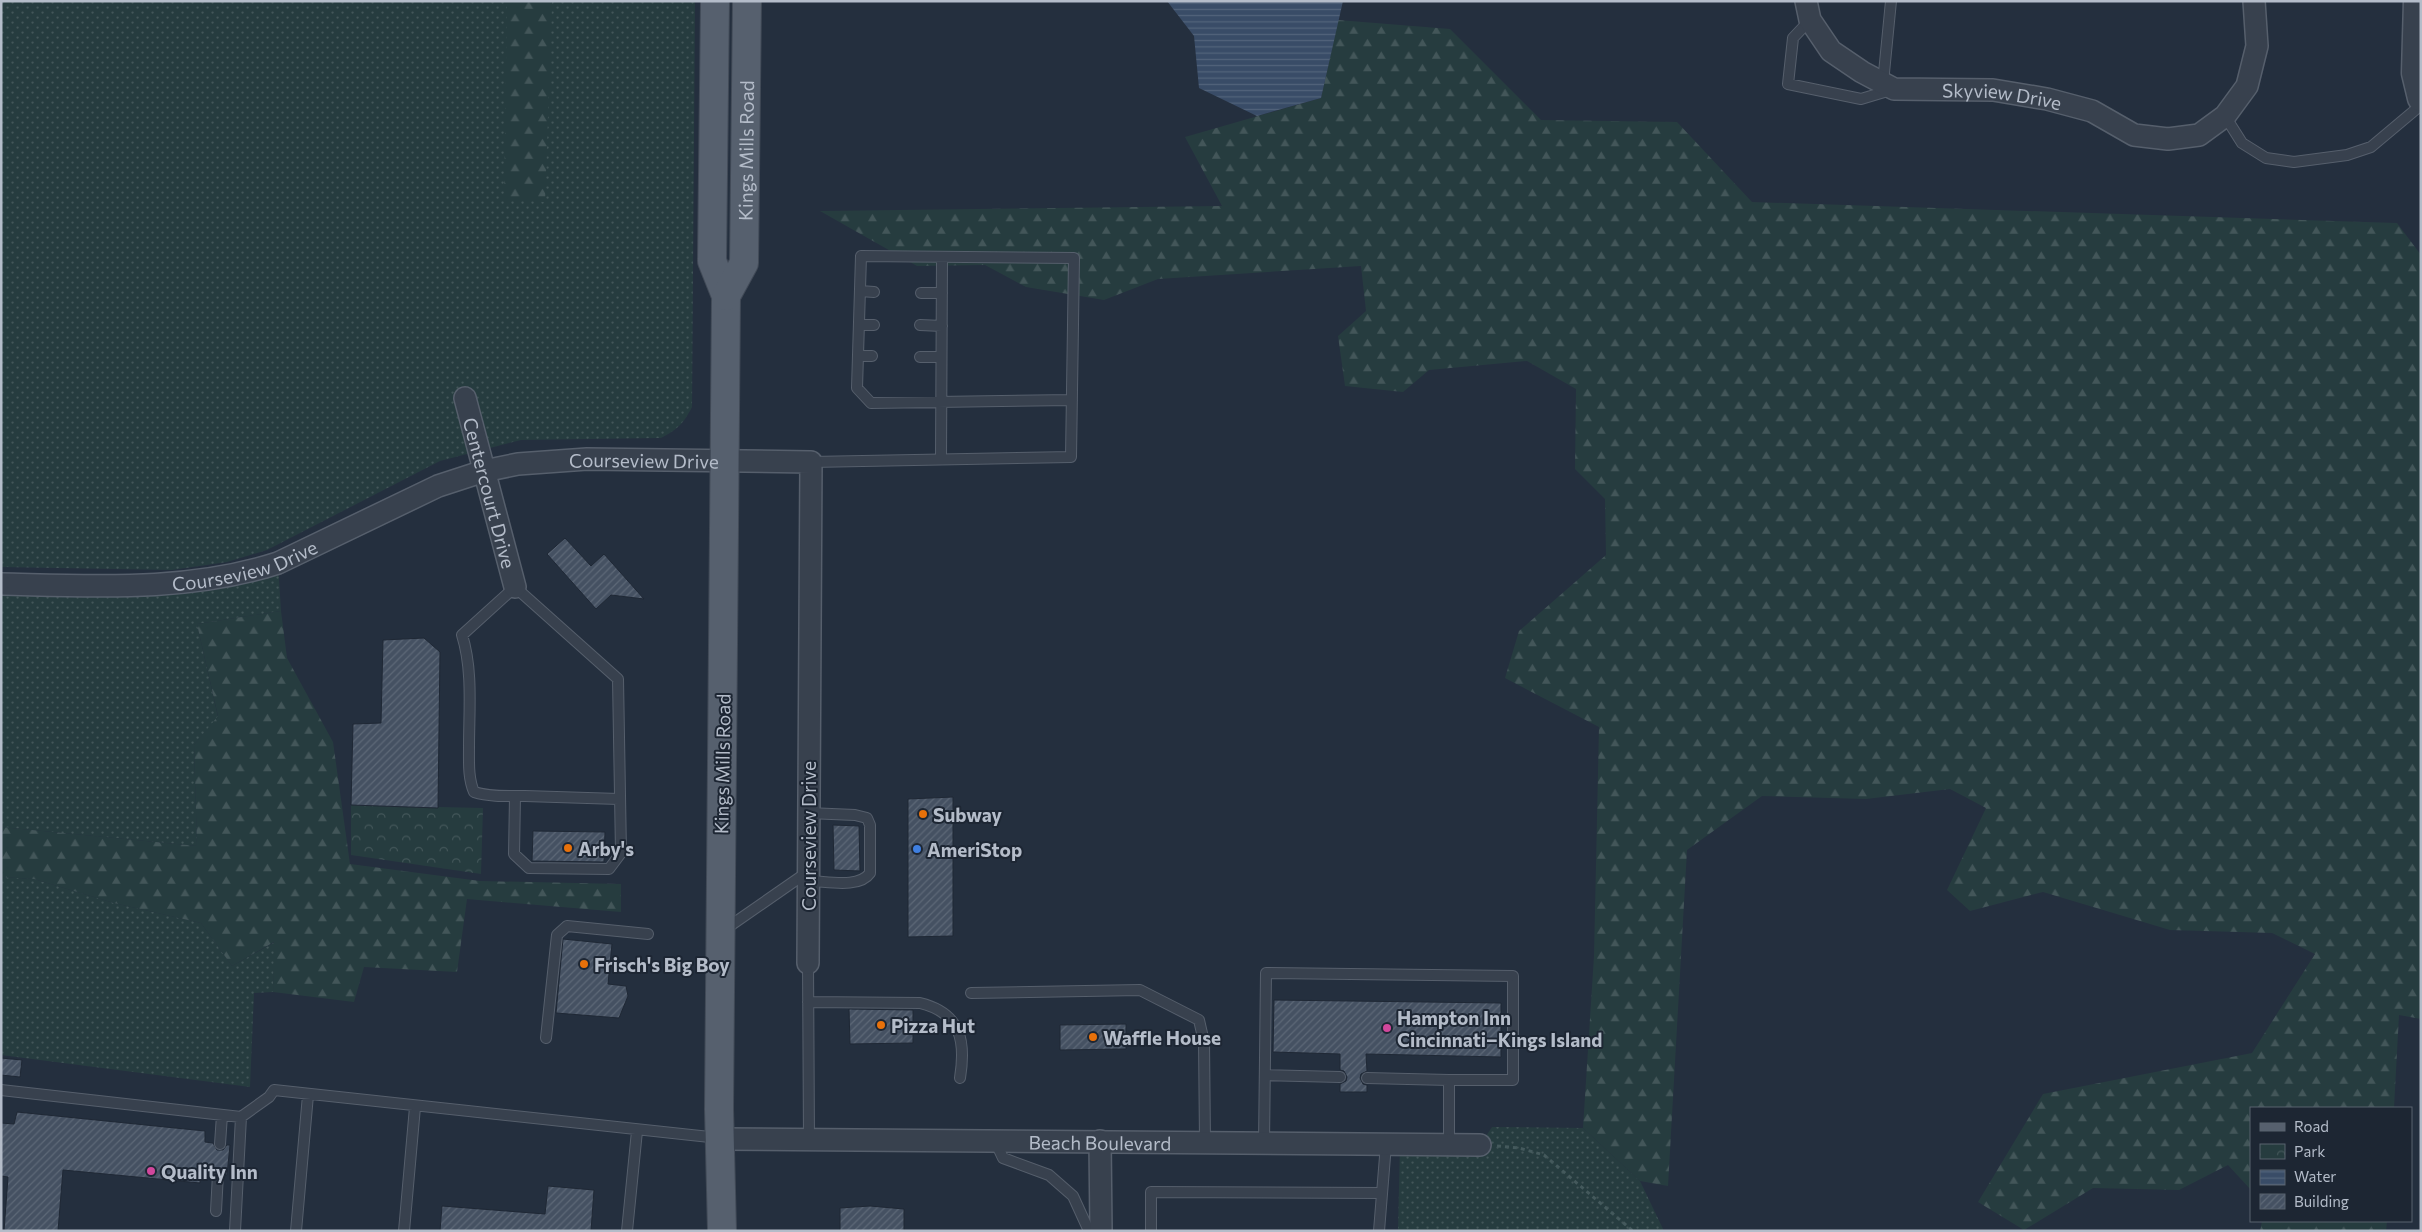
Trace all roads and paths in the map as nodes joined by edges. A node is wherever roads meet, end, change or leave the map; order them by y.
1 (714, 1) edge
2 (746, 1) edge
3 (1891, 1) edge
4 (2254, 1) edge
5 (2417, 1) edge
6 (1808, 11) edge
7 (1888, 86) junction
8 (2421, 98) edge
9 (2421, 105) edge
10 (2225, 116) junction
11 (942, 258) junction
12 (860, 291) junction
13 (874, 292) dead end
14 (921, 293) dead end
15 (942, 293) junction
16 (726, 296) junction
17 (860, 325) junction
18 (920, 325) dead end
19 (874, 326) dead end
20 (942, 326) junction
21 (858, 356) junction
22 (872, 356) dead end
23 (920, 357) dead end
24 (941, 357) junction
25 (465, 398) dead end
26 (1072, 400) junction
27 (940, 402) junction
28 (941, 459) junction
29 (725, 460) junction
30 (811, 462) junction
31 (484, 471) junction
32 (1, 584) edge
33 (515, 587) junction
34 (515, 796) junction
35 (619, 799) junction
36 (808, 812) junction
37 (808, 876) junction
38 (721, 932) junction
39 (648, 934) dead end
40 (808, 963) joint
41 (971, 992) dead end
42 (808, 1002) junction
43 (546, 1038) dead end
44 (1265, 1075) junction
45 (1340, 1077) dead end
46 (960, 1078) dead end
47 (1367, 1078) dead end
48 (1449, 1080) junction
49 (1, 1090) edge
50 (308, 1096) junction
51 (415, 1107) junction
52 (222, 1115) junction
53 (241, 1117) junction
54 (637, 1131) junction
55 (720, 1138) junction
56 (809, 1139) junction
57 (995, 1141) junction
58 (1100, 1141) junction
59 (1206, 1142) junction
60 (1264, 1143) junction
61 (220, 1144) dead end
62 (1386, 1144) junction
63 (1449, 1145) junction
64 (1480, 1145) joint
65 (218, 1174) dead end
66 (1382, 1193) junction
67 (216, 1211) dead end
68 (234, 1231) edge
69 (296, 1231) edge
70 (404, 1231) edge
71 (627, 1231) edge
72 (722, 1231) edge
73 (1089, 1231) edge
74 (1101, 1231) edge
75 (1150, 1231) edge
76 (1379, 1231) edge
77 (1633, 1231) edge

1 - 16 main road, Kings Mills Road
2 - 16 main road, Kings Mills Road
3 - 7 lane
4 - 10 street, Skyview Drive
5 - 8 street
6 - 7 street
6 - 7 lane
7 - 10 street, Skyview Drive
9 - 10 lane
11 - 12 lane
11 - 15 lane
11 - 26 lane
12 - 13 lane
12 - 17 lane
14 - 15 lane
15 - 20 lane
16 - 29 main road, Kings Mills Road
17 - 19 lane
17 - 21 lane
18 - 20 lane
20 - 24 lane
21 - 22 lane
21 - 27 lane
23 - 24 lane
24 - 27 lane
25 - 31 street, Centercourt Drive
26 - 27 lane
26 - 28 lane
27 - 28 lane
28 - 30 lane
29 - 30 street, Courseview Drive
29 - 31 street, Courseview Drive
29 - 38 main road, Kings Mills Road
30 - 36 street, Courseview Drive
31 - 32 street, Courseview Drive
31 - 33 street, Centercourt Drive
33 - 34 lane
33 - 35 lane
34 - 35 lane
34 - 35 lane
36 - 37 street, Courseview Drive
36 - 37 lane
37 - 38 lane
37 - 40 street, Courseview Drive
38 - 55 main road, Kings Mills Road
39 - 43 lane
40 - 42 lane
41 - 59 lane
42 - 46 lane
42 - 56 lane
44 - 45 lane
44 - 48 lane
44 - 60 lane
47 - 48 lane
48 - 63 lane
49 - 52 lane
50 - 51 lane
50 - 53 lane
50 - 69 lane
51 - 54 lane
51 - 70 lane
52 - 53 lane
52 - 61 lane
53 - 68 lane
54 - 55 lane
54 - 71 lane
55 - 56 street, Beach Boulevard
55 - 72 main road, Kings Mills Road
56 - 57 street, Beach Boulevard
57 - 58 street, Beach Boulevard
57 - 73 lane
58 - 59 street, Beach Boulevard
58 - 74 street
59 - 60 street, Beach Boulevard
60 - 62 street, Beach Boulevard
62 - 63 street, Beach Boulevard
62 - 66 lane
63 - 64 street, Beach Boulevard
64 - 77 path
65 - 67 lane
66 - 75 lane
66 - 76 lane

